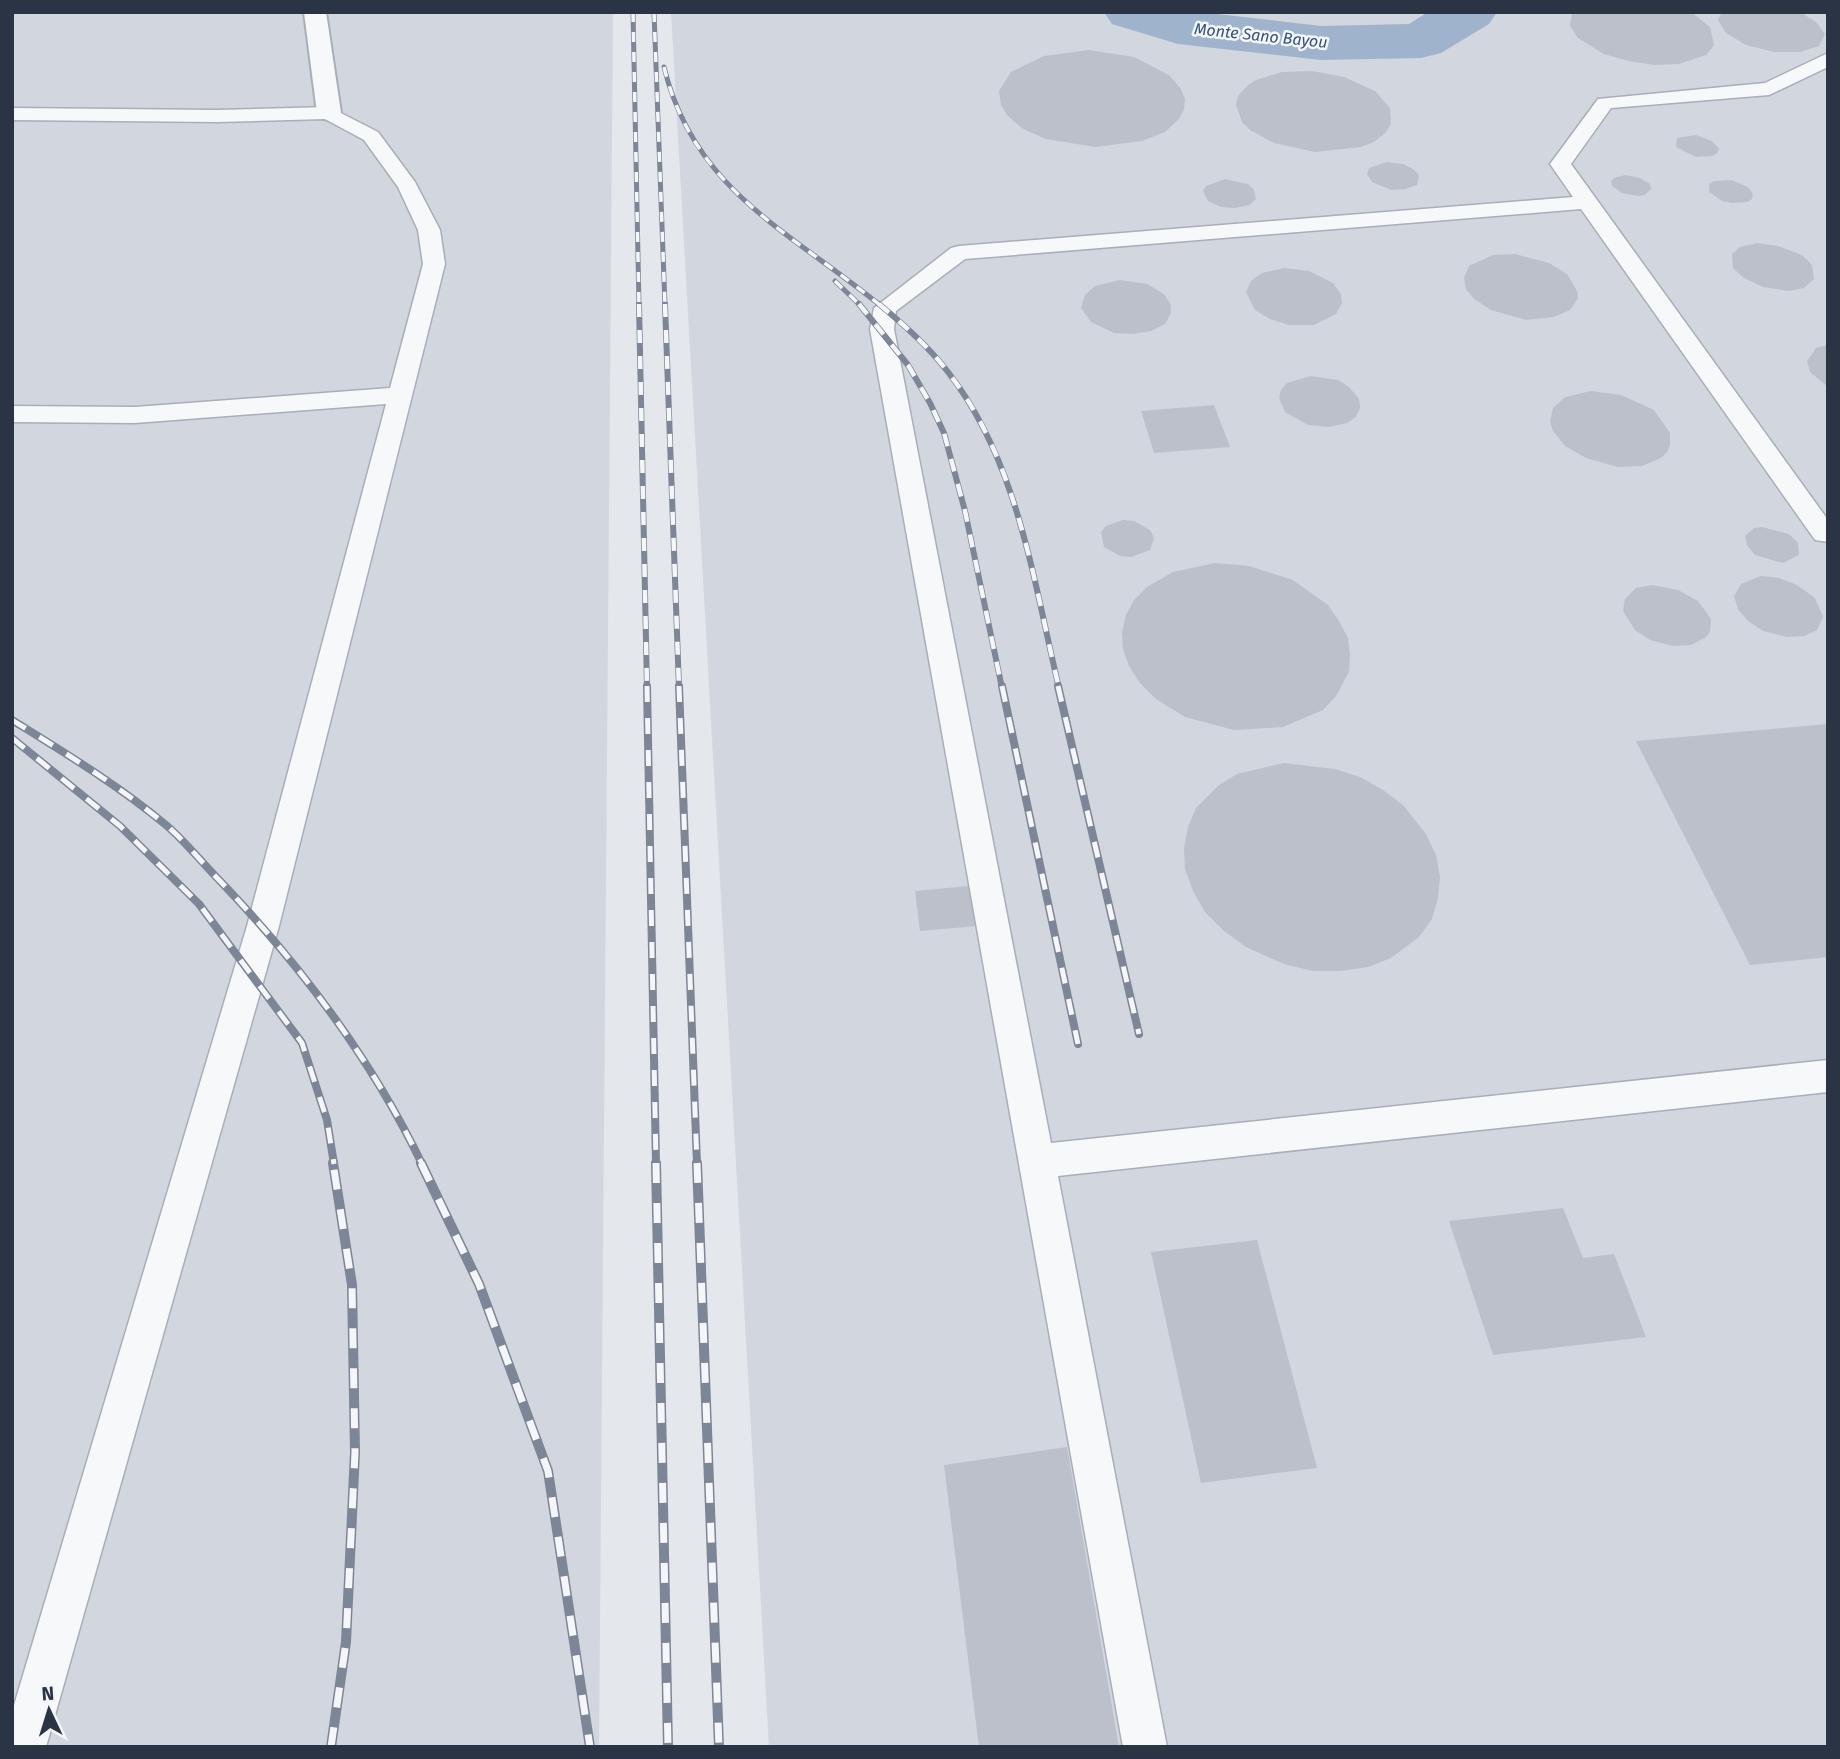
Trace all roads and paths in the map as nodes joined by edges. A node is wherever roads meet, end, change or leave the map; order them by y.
1 (315, 12) edge
2 (1828, 59) edge
3 (329, 113) junction
4 (12, 114) edge
5 (1560, 164) junction
6 (1587, 202) junction
7 (1516, 208) junction
8 (401, 396) junction
9 (12, 414) edge
10 (1826, 535) edge
11 (1828, 1076) edge
12 (1037, 1161) junction
13 (24, 1747) edge
14 (1145, 1747) edge

1 - 3 street
2 - 5 lane
3 - 4 lane
3 - 8 lane
5 - 6 lane
5 - 7 lane
6 - 7 lane
6 - 10 lane
7 - 12 lane
8 - 9 lane
8 - 13 lane
11 - 12 lane
12 - 14 lane

